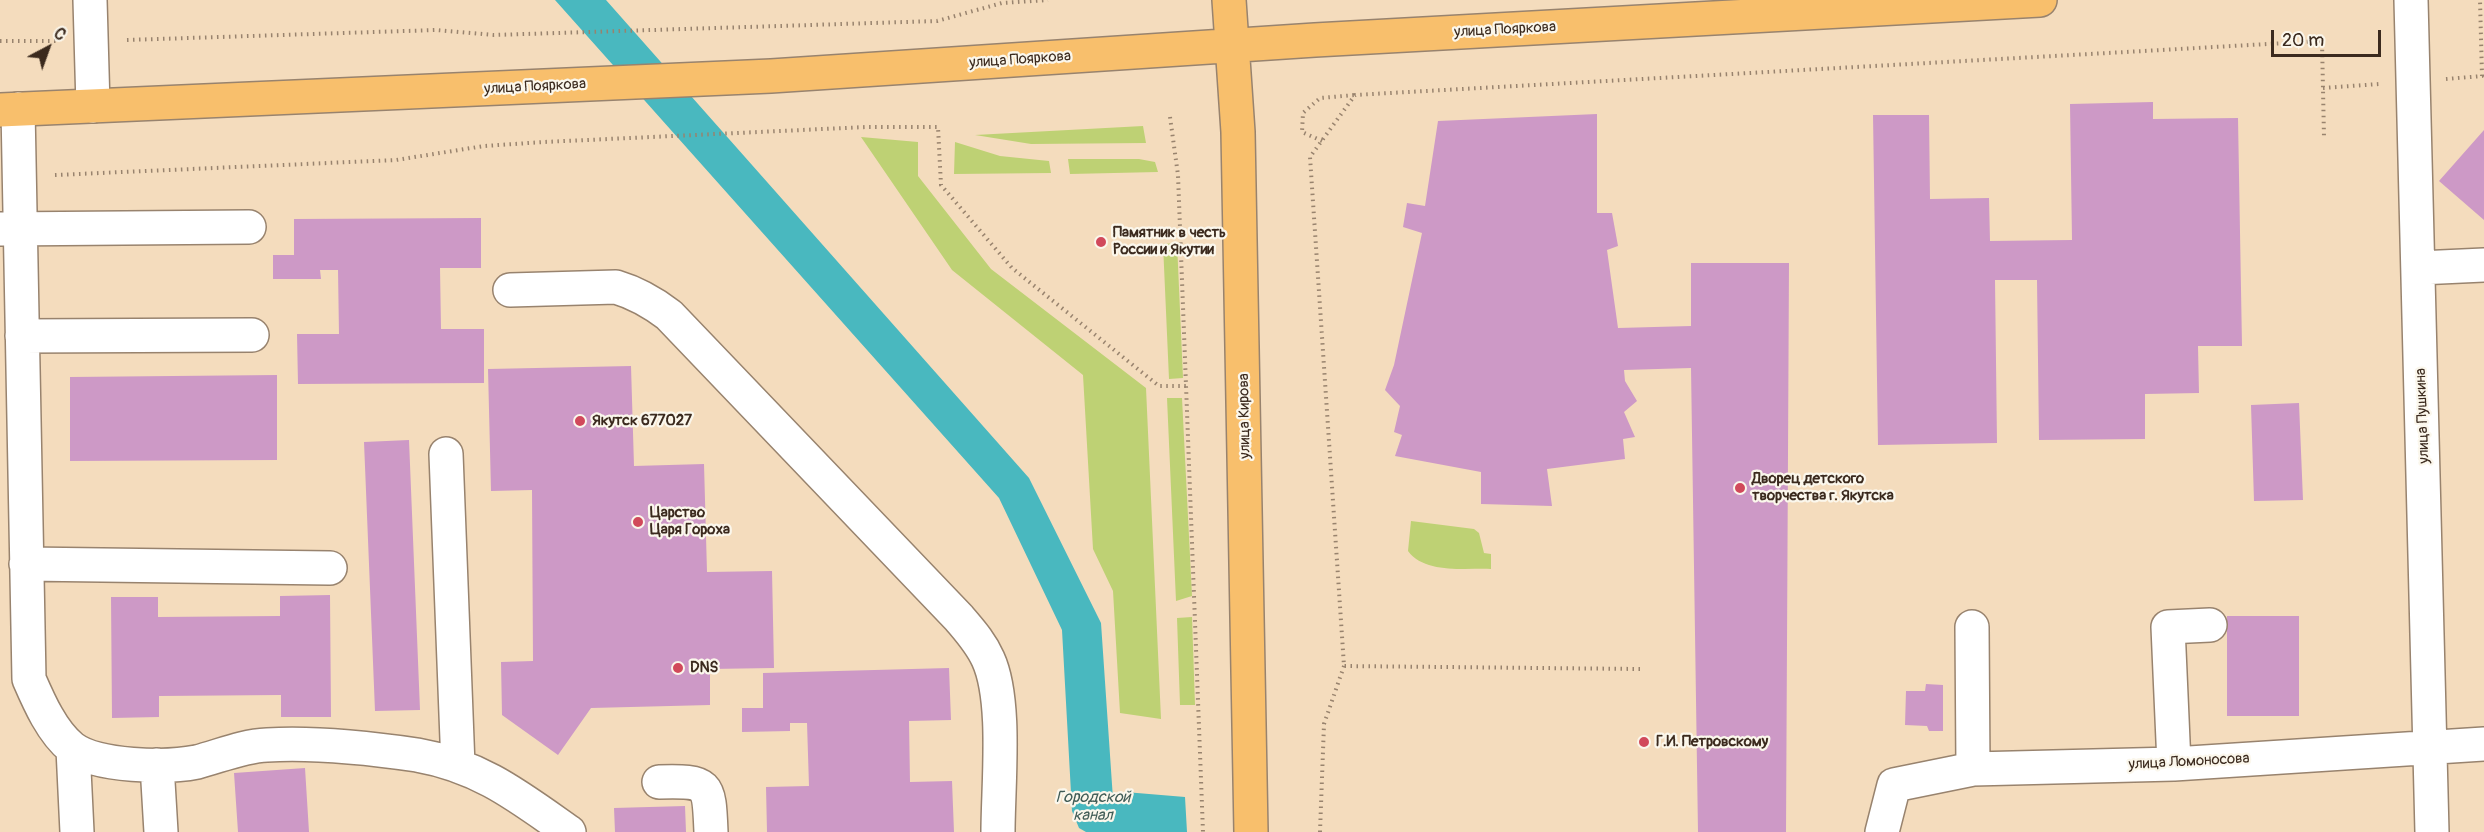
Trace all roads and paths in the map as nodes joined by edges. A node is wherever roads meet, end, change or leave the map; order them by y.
1 (90, 0) edge
2 (1048, 0) edge
3 (1229, 0) edge
4 (2040, 0) edge
5 (2411, 0) edge
6 (0, 41) edge
7 (93, 41) junction
8 (1233, 47) junction
9 (1354, 95) junction
10 (93, 106) junction
11 (9, 110) edge
12 (1170, 117) dead end
13 (2324, 137) dead end
14 (1322, 141) junction
15 (20, 177) junction
16 (249, 227) dead end
17 (10, 228) edge
18 (2484, 265) edge
19 (2419, 268) junction
20 (510, 290) dead end
21 (252, 334) dead end
22 (22, 336) junction
23 (1186, 386) junction
24 (446, 454) dead end
25 (26, 564) junction
26 (330, 568) dead end
27 (2210, 625) dead end
28 (1972, 627) dead end
29 (1344, 666) junction
30 (1640, 669) dead end
31 (2484, 744) edge
32 (2432, 746) junction
33 (73, 749) junction
34 (2174, 764) junction
35 (157, 765) junction
36 (458, 766) junction
37 (1973, 769) junction
38 (659, 782) dead end
39 (77, 832) edge
40 (160, 832) edge
41 (569, 832) edge
42 (711, 832) edge
43 (998, 832) edge
44 (1203, 832) edge
45 (1251, 832) edge
46 (1320, 832) edge
47 (1882, 832) edge
48 (2432, 832) edge

1 - 7 street
2 - 7 path
3 - 8 main road, улица Кирова
4 - 8 main road, улица Пояркова
5 - 19 street, улица Пушкина
6 - 7 path
7 - 10 street
8 - 10 main road, улица Пояркова
8 - 45 main road, улица Кирова
9 - 13 path
9 - 14 path
9 - 14 path
10 - 11 main road, улица Пояркова
11 - 15 street
12 - 23 path
14 - 29 path
15 - 17 street
15 - 23 path
16 - 17 street
17 - 22 street
18 - 19 street
19 - 32 street, улица Пушкина
20 - 43 street
21 - 22 street
22 - 25 street
23 - 44 path
24 - 36 street
25 - 26 street
25 - 33 street
27 - 34 street
28 - 37 street
29 - 30 path
29 - 46 path
31 - 32 street, улица Ломоносова
32 - 34 street, улица Ломоносова
32 - 48 street, улица Пушкина
33 - 35 street
33 - 39 street
34 - 37 street, улица Ломоносова
35 - 36 street
35 - 40 street
36 - 41 street
37 - 47 street, улица Ломоносова
38 - 42 street

